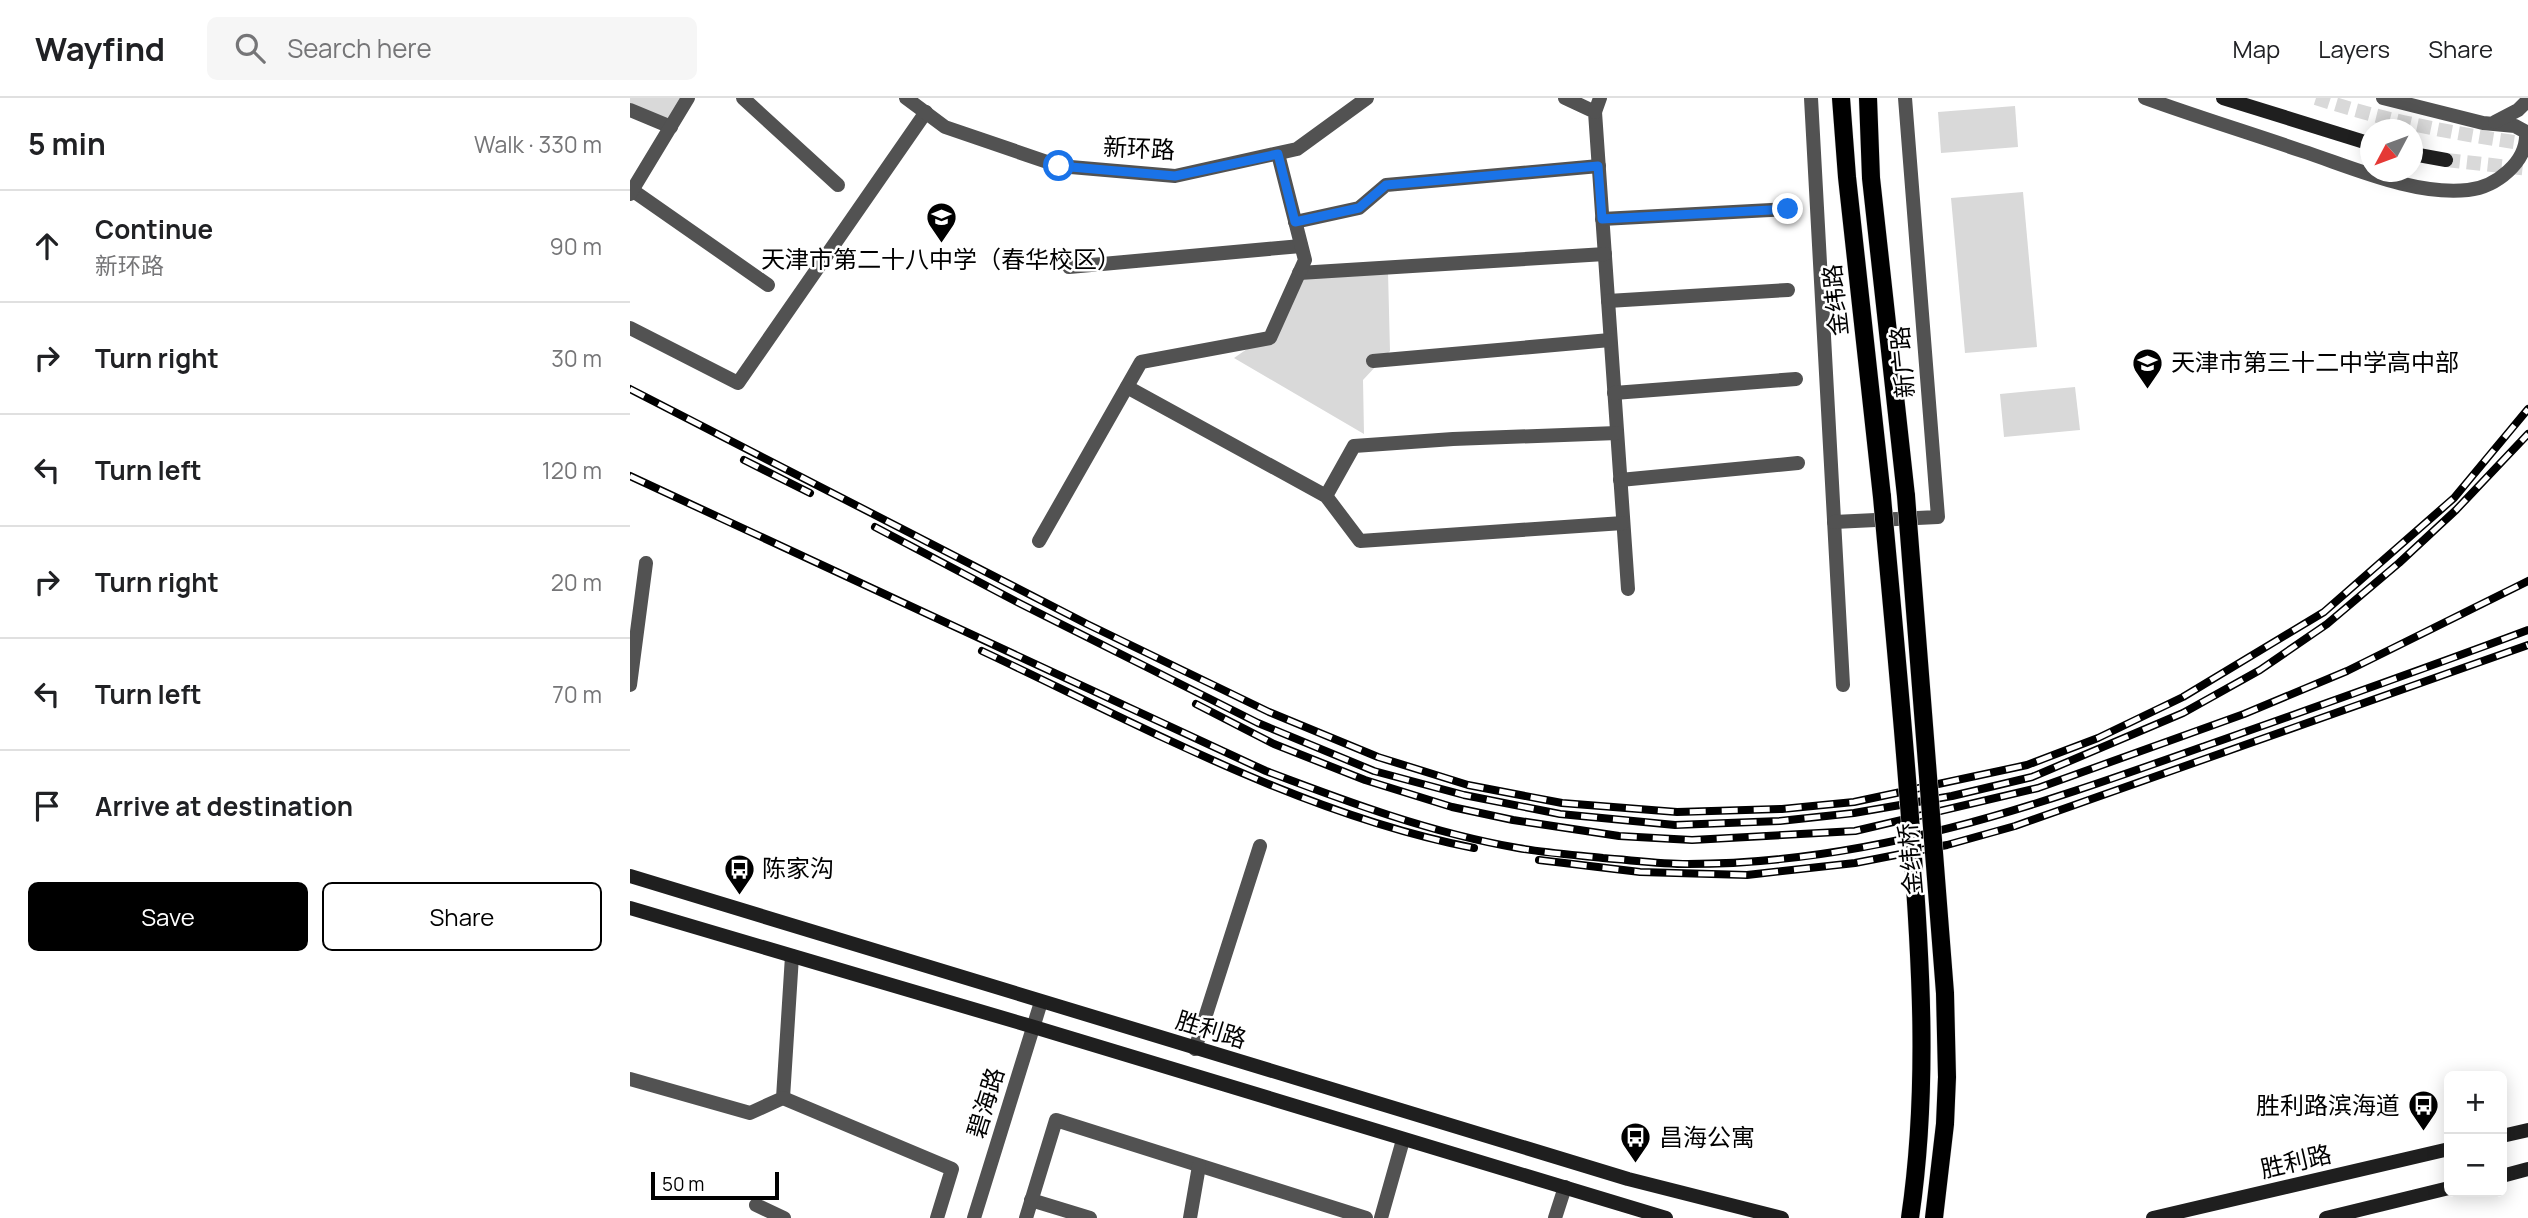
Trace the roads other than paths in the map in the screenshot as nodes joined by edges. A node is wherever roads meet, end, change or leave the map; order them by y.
1 (688, 98) edge
2 (743, 98) edge
3 (906, 98) edge
4 (1367, 98) edge
5 (1565, 98) edge
6 (1811, 98) edge
7 (1842, 98) edge
8 (1868, 98) edge
9 (1905, 98) edge
10 (2145, 98) edge
11 (2223, 98) edge
12 (2383, 98) edge
13 (2528, 100) edge
14 (1597, 105) edge
15 (630, 110) edge
16 (926, 112) junction
17 (2483, 123) junction
18 (671, 127) junction
19 (2360, 141) edge
20 (1278, 154) junction
21 (2423, 156) edge
22 (2446, 160) tunnel mouth
23 (1598, 166) junction
24 (838, 186) dead end
25 (631, 192) edge
26 (1788, 209) dead end
27 (1602, 219) junction
28 (1295, 222) junction
29 (1301, 246) junction
30 (1605, 254) junction
31 (1069, 267) dead end
32 (1299, 274) junction
33 (768, 285) dead end
34 (1788, 290) dead end
35 (1608, 301) junction
36 (630, 328) edge
37 (1610, 340) junction
38 (1373, 361) dead end
39 (1796, 379) dead end
40 (1127, 387) junction
41 (1614, 393) junction
42 (1617, 433) junction
43 (1798, 463) dead end
44 (1620, 480) junction
45 (1326, 495) junction
46 (1906, 496) joint
47 (1882, 497) joint
48 (1834, 522) junction
49 (1623, 523) junction
50 (1039, 541) dead end
51 (646, 563) dead end
52 (1628, 590) dead end
53 (630, 685) edge
54 (1843, 685) dead end
55 (1260, 846) dead end
56 (630, 876) edge
57 (630, 908) edge
58 (792, 956) junction
59 (1041, 1002) junction
60 (1034, 1027) junction
61 (1195, 1049) junction
62 (630, 1079) edge
63 (783, 1098) junction
64 (2528, 1130) edge
65 (2507, 1135) edge
66 (1403, 1140) junction
67 (2444, 1150) edge
68 (1199, 1166) junction
69 (2528, 1169) edge
70 (2507, 1175) edge
71 (1565, 1187) junction
72 (2444, 1189) edge
73 (1031, 1200) junction
74 (756, 1205) dead end
75 (784, 1218) edge
76 (937, 1218) edge
77 (974, 1218) edge
78 (1026, 1218) edge
79 (1090, 1218) edge
80 (1190, 1218) edge
81 (1366, 1218) edge
82 (1381, 1218) edge
83 (1555, 1218) edge
84 (1666, 1218) edge
85 (1782, 1218) edge
86 (1910, 1218) edge
87 (1934, 1218) edge
88 (2153, 1218) edge
89 (2326, 1218) edge

1 - 18 street
2 - 24 street
3 - 16 street, 新环路
4 - 20 street, 新环路
5 - 14 street
6 - 48 street
7 - 47 main road, 金纬路
8 - 46 main road, 金纬路
9 - 48 street, 新广路
10 - 17 street
11 - 19 main road
12 - 17 street
13 - 17 street
14 - 23 street
15 - 18 street
16 - 20 street, 新环路
16 - 36 street
18 - 25 street
20 - 28 street
21 - 22 main road
23 - 27 street
23 - 28 street
25 - 33 street
26 - 27 street
27 - 30 street
28 - 29 street
29 - 31 street
29 - 32 street
30 - 32 street
30 - 35 street
32 - 40 street
34 - 35 street
35 - 37 street
37 - 38 street
37 - 41 street
39 - 41 street
40 - 45 street
40 - 50 street
41 - 42 street
42 - 44 street
42 - 45 street
43 - 44 street
44 - 49 street
45 - 49 street
46 - 87 main road, 金纬桥, bridge
47 - 86 main road, 金纬桥, bridge
48 - 54 street
49 - 52 street
51 - 53 street
55 - 61 street
56 - 59 main road, 胜利路
57 - 58 main road, 胜利路
58 - 60 main road, 胜利路
58 - 63 street
59 - 60 street, 碧海路
59 - 61 main road, 胜利路
60 - 66 main road, 胜利路
60 - 77 street, 碧海路
61 - 85 main road, 胜利路
62 - 63 street
63 - 76 street
64 - 65 main road
66 - 71 main road, 胜利路
66 - 82 street
67 - 88 main road, 胜利路
68 - 73 street
68 - 80 street
68 - 81 street
69 - 70 main road
71 - 83 street
71 - 84 main road, 胜利路
72 - 89 main road
73 - 78 street
73 - 79 street
74 - 75 street

